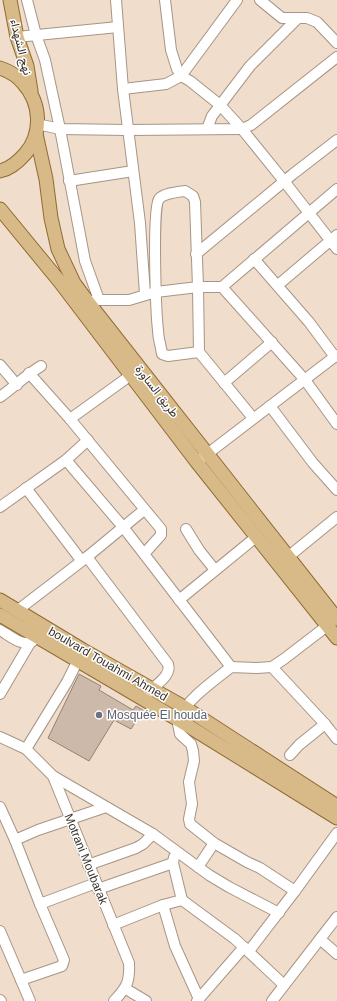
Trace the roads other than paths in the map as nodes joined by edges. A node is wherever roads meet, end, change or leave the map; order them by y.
1 (10, 0) edge
2 (27, 0) edge
3 (116, 0) edge
4 (165, 0) edge
5 (237, 0) edge
6 (260, 0) edge
7 (297, 18) junction
8 (118, 27) junction
9 (36, 35) junction
10 (17, 37) junction
11 (337, 43) edge
12 (337, 57) edge
13 (0, 68) edge
14 (181, 76) junction
15 (123, 89) junction
16 (32, 95) junction
17 (220, 105) junction
18 (60, 129) junction
19 (207, 129) junction
20 (242, 129) junction
21 (37, 130) junction
22 (128, 130) junction
23 (337, 140) edge
24 (0, 171) edge
25 (133, 171) junction
26 (69, 181) junction
27 (284, 181) junction
28 (337, 189) edge
29 (0, 209) edge
30 (309, 212) junction
31 (334, 238) edge
32 (337, 249) edge
33 (196, 254) junction
34 (254, 259) junction
35 (278, 285) junction
36 (198, 287) junction
37 (222, 287) junction
38 (156, 292) junction
39 (145, 294) junction
40 (93, 301) junction
41 (272, 342) junction
42 (199, 352) junction
43 (336, 356) edge
44 (0, 365) edge
45 (41, 366) dead end
46 (29, 374) junction
47 (131, 375) junction
48 (305, 380) junction
49 (224, 383) junction
50 (17, 385) junction
51 (0, 397) edge
52 (270, 406) junction
53 (253, 418) junction
54 (70, 419) junction
55 (337, 424) edge
56 (88, 440) junction
57 (202, 458) junction
58 (66, 460) junction
59 (26, 488) junction
60 (337, 490) edge
61 (0, 507) edge
62 (144, 510) junction
63 (337, 517) edge
64 (123, 527) junction
65 (186, 529) dead end
66 (256, 537) junction
67 (144, 554) junction
68 (84, 559) junction
69 (283, 561) junction
70 (215, 570) junction
71 (0, 600) edge
72 (179, 600) junction
73 (18, 610) junction
74 (0, 615) edge
75 (332, 622) edge
76 (0, 630) edge
77 (337, 638) edge
78 (34, 640) junction
79 (80, 655) junction
80 (231, 667) junction
81 (272, 667) junction
82 (0, 694) edge
83 (147, 694) junction
84 (184, 707) junction
85 (177, 719) junction
86 (325, 724) junction
87 (0, 737) edge
88 (337, 739) edge
89 (26, 750) junction
90 (290, 755) dead end
91 (53, 776) junction
92 (337, 806) edge
93 (0, 807) edge
94 (106, 807) junction
95 (69, 818) junction
96 (337, 818) edge
97 (4, 824) edge
98 (337, 833) edge
99 (153, 834) junction
100 (15, 840) junction
101 (214, 843) junction
102 (175, 849) junction
103 (173, 863) junction
104 (88, 865) junction
105 (198, 867) junction
106 (97, 886) junction
107 (295, 891) junction
108 (182, 900) junction
109 (40, 904) junction
110 (163, 905) junction
111 (279, 913) junction
112 (337, 917) edge
113 (113, 925) junction
114 (0, 932) edge
115 (320, 939) junction
116 (246, 949) junction
117 (337, 954) edge
118 (21, 980) junction
119 (284, 984) junction
120 (126, 989) junction
121 (198, 1000) edge
122 (30, 1001) edge
123 (114, 1001) edge
124 (146, 1001) edge
125 (272, 1001) edge

1 - 10 main road, نهج الشهداء
2 - 9 street
3 - 8 street
4 - 14 street
5 - 14 street
6 - 7 street
7 - 11 street
7 - 17 street
8 - 9 street
8 - 15 street
9 - 10 street
9 - 18 street
10 - 16 main road, نهج الشهداء
12 - 20 street
13 - 16 main road
14 - 15 street
14 - 17 street
15 - 22 street
16 - 21 main road, طريق الساورة
17 - 19 street
17 - 20 street
18 - 21 street
18 - 22 street
18 - 26 street
19 - 20 street
19 - 22 street
20 - 27 street
21 - 24 main road
21 - 40 main road, طريق الساورة
22 - 25 street
23 - 27 street
25 - 26 street
25 - 39 street
26 - 40 street
27 - 30 street
27 - 33 street
28 - 30 street
29 - 47 main road, طريق الساورة
30 - 31 street
30 - 34 street
31 - 32 street
31 - 35 street
33 - 36 street
33 - 38 street
34 - 35 street
34 - 37 street
35 - 43 street
36 - 37 street
36 - 38 street
36 - 42 street
37 - 41 street
38 - 39 street
38 - 42 street
39 - 40 street
40 - 57 main road, طريق الساورة
41 - 48 street
41 - 49 street
42 - 49 street
43 - 48 street
44 - 50 street
45 - 46 street
46 - 50 street
46 - 54 street
47 - 54 street
47 - 57 main road, طريق الساورة
48 - 52 street
48 - 55 street
49 - 53 street
50 - 51 street
52 - 53 street
52 - 60 street
53 - 57 street
54 - 56 street
56 - 58 street
56 - 62 street
57 - 66 main road, طريق الساورة
57 - 69 main road, طريق الساورة
58 - 59 street
58 - 64 street
59 - 61 street
59 - 68 street
62 - 64 street
62 - 67 street
63 - 69 street
64 - 67 street
64 - 68 street
65 - 70 street
66 - 69 main road, طريق الساورة
66 - 70 street
67 - 72 street
68 - 73 street
68 - 83 street
69 - 75 main road, طريق الساورة
70 - 72 street
71 - 73 main road, boulvard Touahmi Ahmed
72 - 80 street
73 - 79 main road, boulvard Touahmi Ahmed
74 - 78 main road, boulvard Touahmi Ahmed
75 - 77 main road, طريق الساورة
75 - 81 street
76 - 78 street
78 - 79 main road, boulvard Touahmi Ahmed
78 - 82 street
79 - 83 main road, boulvard Touahmi Ahmed
79 - 89 street
80 - 81 street
80 - 84 street
81 - 86 street
83 - 84 main road, boulvard Touahmi Ahmed
83 - 85 main road, boulvard Touahmi Ahmed
84 - 85 street
84 - 92 main road, boulvard Touahmi Ahmed
85 - 96 main road, boulvard Touahmi Ahmed
85 - 101 street
86 - 88 street
86 - 90 street
87 - 89 street, Motrani Moubarak
89 - 91 street, Motrani Moubarak
91 - 94 street
91 - 95 street, Motrani Moubarak
93 - 97 street
94 - 95 street
94 - 99 street
95 - 100 street
95 - 104 street, Motrani Moubarak
97 - 100 street
98 - 107 street
99 - 102 street
99 - 104 street
100 - 109 street
101 - 105 street
101 - 107 street
102 - 103 street
102 - 105 street
103 - 106 street
103 - 108 street
104 - 106 street, Motrani Moubarak
105 - 111 street
106 - 109 street
106 - 113 street, Motrani Moubarak
107 - 111 street
108 - 110 street
108 - 116 street
109 - 118 street
110 - 113 street
110 - 121 street
111 - 116 street
112 - 115 street
113 - 120 street, Motrani Moubarak
114 - 118 street
115 - 117 street
115 - 119 street
116 - 119 street
116 - 121 street
118 - 122 street
119 - 125 street
120 - 123 street
120 - 124 street

